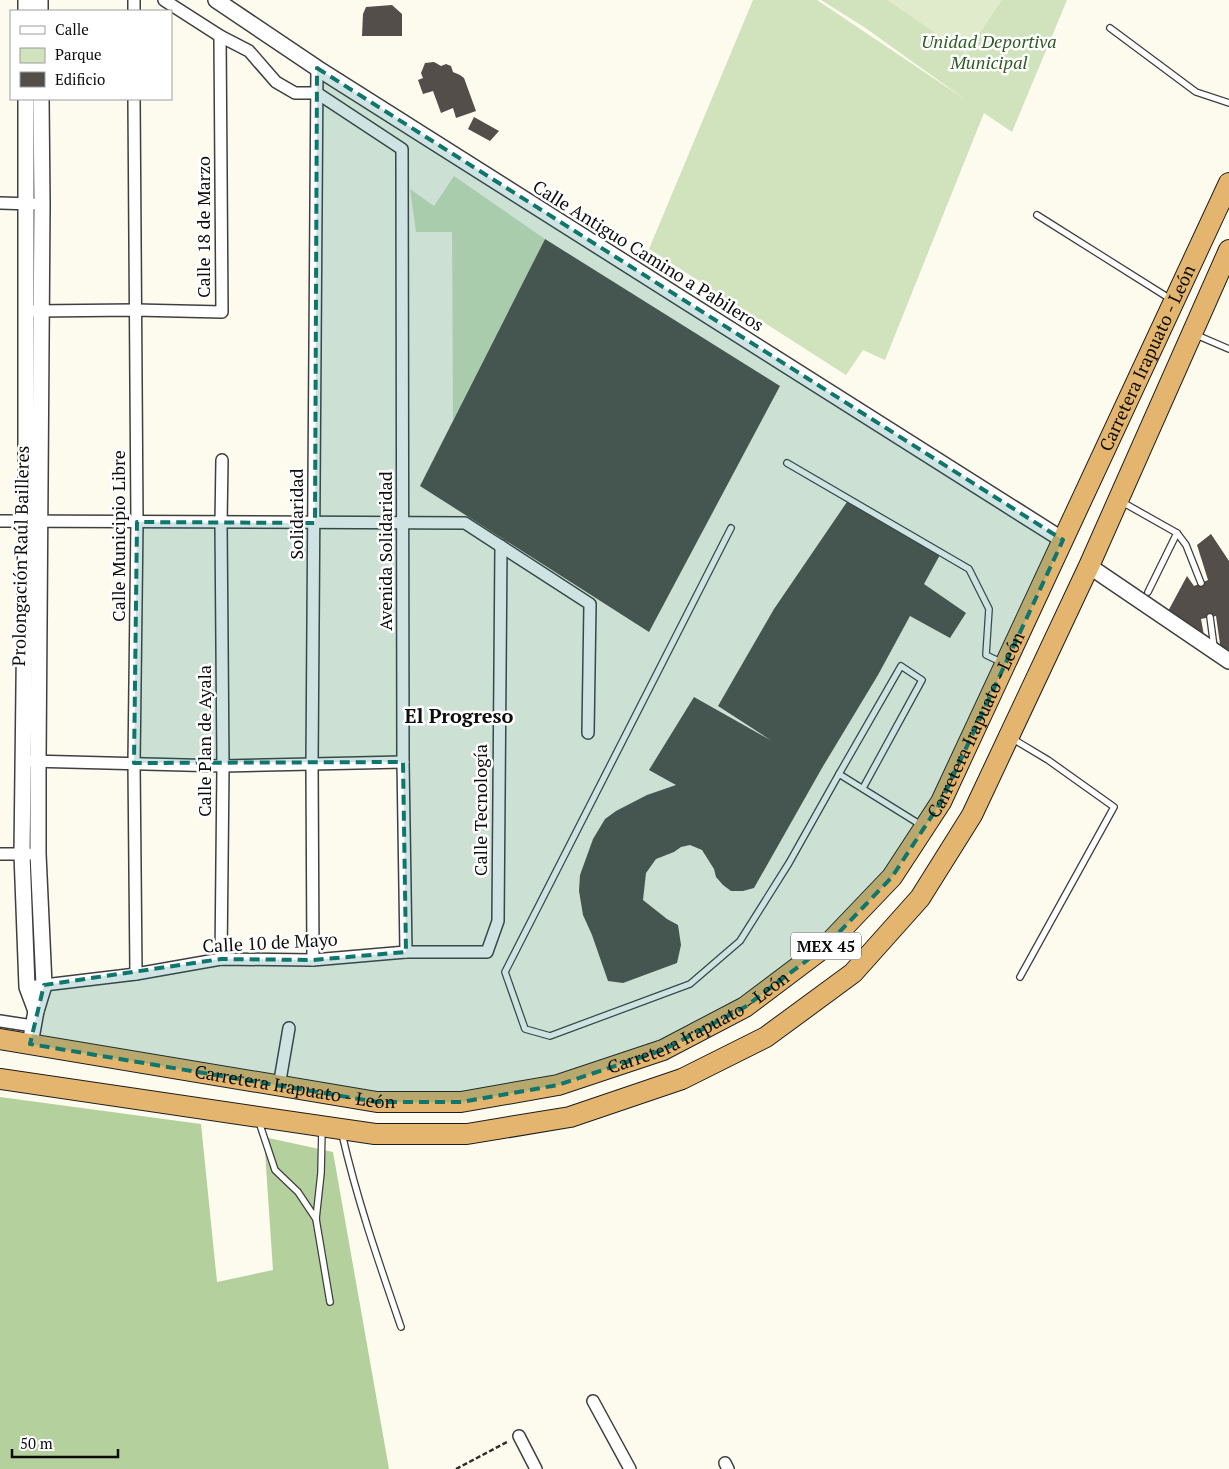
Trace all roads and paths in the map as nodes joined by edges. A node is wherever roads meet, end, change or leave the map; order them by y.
1 (164, 0) edge
2 (216, 0) edge
3 (1110, 28) dead end
4 (220, 36) junction
5 (317, 81) junction
6 (26, 100) edge
7 (41, 100) edge
8 (134, 100) edge
9 (1229, 103) edge
10 (1229, 182) edge
11 (0, 204) edge
12 (26, 204) junction
13 (42, 204) junction
14 (1037, 215) dead end
15 (1229, 250) edge
16 (1174, 301) junction
17 (136, 310) junction
18 (34, 311) junction
19 (1192, 334) junction
20 (1229, 349) edge
21 (222, 460) dead end
22 (787, 463) dead end
23 (1118, 500) junction
24 (0, 521) edge
25 (33, 521) junction
26 (137, 522) junction
27 (222, 522) junction
28 (315, 523) junction
29 (403, 523) junction
30 (731, 528) dead end
31 (1177, 533) junction
32 (1063, 540) junction
33 (500, 546) junction
34 (1089, 566) junction
35 (1201, 583) dead end
36 (1148, 592) dead end
37 (1210, 617) dead end
38 (1214, 652) junction
39 (1229, 662) edge
40 (1006, 664) junction
41 (588, 733) dead end
42 (1009, 736) junction
43 (31, 761) junction
44 (403, 762) junction
45 (134, 764) junction
46 (312, 764) junction
47 (223, 766) junction
48 (839, 774) junction
49 (863, 788) junction
50 (924, 827) junction
51 (0, 854) edge
52 (22, 854) junction
53 (38, 854) junction
54 (406, 952) junction
55 (487, 952) joint
56 (221, 959) junction
57 (313, 960) junction
58 (136, 974) junction
59 (1020, 978) dead end
60 (44, 985) junction
61 (27, 987) junction
62 (0, 1021) edge
63 (33, 1027) junction
64 (289, 1028) dead end
65 (0, 1038) edge
66 (0, 1079) edge
67 (279, 1086) junction
68 (257, 1117) junction
69 (331, 1128) junction
70 (316, 1219) junction
71 (330, 1302) dead end
72 (401, 1327) dead end
73 (593, 1401) dead end
74 (519, 1436) joint
75 (456, 1469) edge
76 (536, 1469) edge
77 (630, 1469) edge

1 - 4 street
2 - 5 street, Calle Antiguo Camino a Pabileros
3 - 9 lane
4 - 5 street
4 - 17 street, Calle 18 de Marzo
5 - 28 street, Solidaridad
5 - 29 street, Avenida Solidaridad
5 - 32 street, Calle Antiguo Camino a Pabileros
6 - 12 street, Prolongación Raúl Bailleres
7 - 13 street, Prolongación Raúl Bailleres
8 - 17 street, Calle Municipio Libre
10 - 16 highway, Carretera Irapuato - León / MEX 45
11 - 12 street
12 - 13 street
12 - 18 street, Prolongación Raúl Bailleres
13 - 18 street, Prolongación Raúl Bailleres
14 - 16 lane
15 - 19 highway, Carretera Irapuato - León / MEX 45
16 - 32 highway, Carretera Irapuato - León / MEX 45
17 - 18 street, Calle 18 de Marzo
17 - 26 street, Calle Municipio Libre
18 - 25 street, Prolongación Raúl Bailleres
19 - 20 lane
19 - 23 highway, Carretera Irapuato - León / MEX 45
21 - 27 street, Calle Plan de Ayala
22 - 40 lane
23 - 31 lane
23 - 34 highway, Carretera Irapuato - León / MEX 45
24 - 25 street
25 - 26 street
25 - 43 street, Prolongación Raúl Bailleres
26 - 27 street
26 - 45 street, Calle Municipio Libre
27 - 28 street
27 - 47 street, Calle Plan de Ayala
28 - 29 street
28 - 46 street, Solidaridad
29 - 33 street
29 - 44 street, Avenida Solidaridad
30 - 48 lane
31 - 35 lane
31 - 36 lane
32 - 40 highway, Carretera Irapuato - León / MEX 45
33 - 41 street
33 - 55 street, Calle Tecnología
34 - 38 street
34 - 42 highway, Carretera Irapuato - León / MEX 45
37 - 38 lane
38 - 39 street
40 - 50 highway, Carretera Irapuato - León / MEX 45
42 - 59 lane
42 - 69 highway, Carretera Irapuato - León / MEX 45
43 - 45 street
43 - 52 street, Prolongación Raúl Bailleres
43 - 53 street, Prolongación Raúl Bailleres
44 - 46 street
44 - 54 street, Avenida Solidaridad
45 - 47 street
45 - 58 street, Calle Municipio Libre
46 - 47 street
46 - 57 street, Solidaridad
47 - 56 street, Calle Plan de Ayala
48 - 49 lane
48 - 49 lane
49 - 50 lane
50 - 67 highway, Carretera Irapuato - León / MEX 45
51 - 52 street
52 - 53 street
52 - 61 street, Prolongación Raúl Bailleres
53 - 60 street, Prolongación Raúl Bailleres
54 - 55 street, Calle 10 de Mayo
54 - 57 street, Calle 10 de Mayo
56 - 57 street, Calle 10 de Mayo
56 - 58 street, Calle 10 de Mayo
58 - 60 street, Calle 10 de Mayo
60 - 61 street, Calle 10 de Mayo
60 - 63 street, Prolongación Raúl Bailleres
61 - 63 street, Prolongación Raúl Bailleres
62 - 63 street
63 - 65 highway, Carretera Irapuato - León / MEX 45
63 - 67 highway, Carretera Irapuato - León / MEX 45
64 - 67 street
66 - 68 highway, Carretera Irapuato - León / MEX 45
68 - 69 highway, Carretera Irapuato - León / MEX 45
68 - 70 lane
69 - 70 lane
69 - 72 lane
70 - 71 lane
73 - 77 street
74 - 75 path
74 - 76 street

